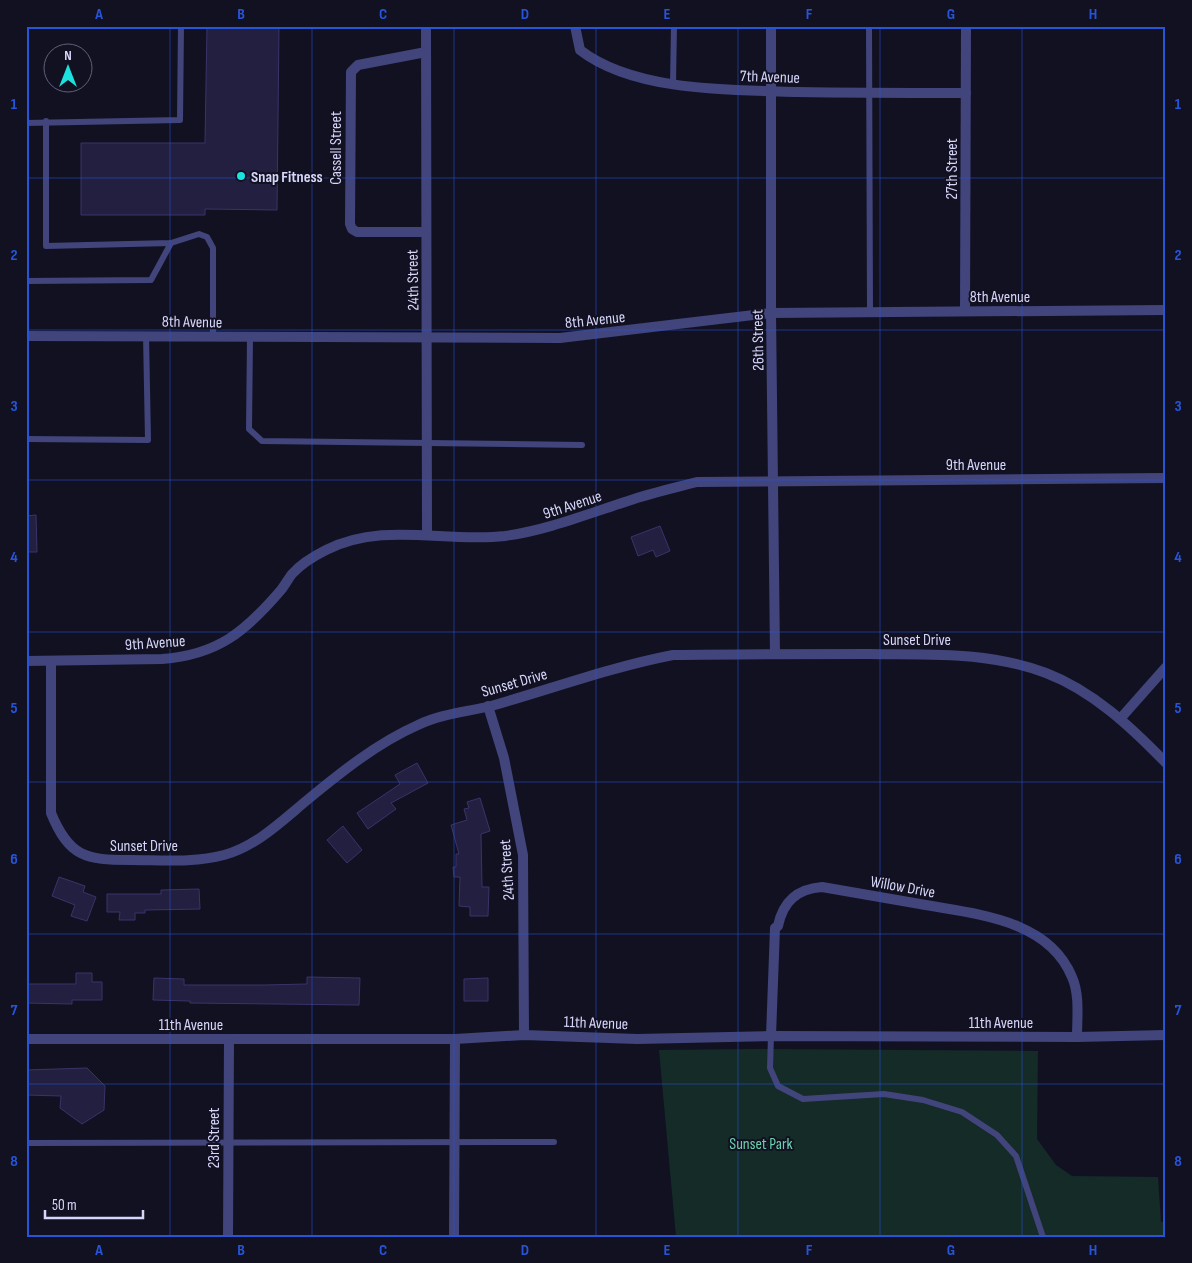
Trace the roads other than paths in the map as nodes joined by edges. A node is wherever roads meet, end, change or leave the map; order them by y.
1 (181, 26) edge
2 (426, 26) edge
3 (574, 26) edge
4 (674, 26) edge
5 (771, 26) edge
6 (869, 26) edge
7 (966, 26) edge
8 (426, 52) junction
9 (673, 84) junction
10 (771, 91) junction
11 (966, 93) junction
12 (869, 94) junction
13 (46, 121) junction
14 (26, 123) edge
15 (426, 232) junction
16 (171, 244) junction
17 (26, 281) edge
18 (1166, 310) edge
19 (965, 311) junction
20 (870, 312) junction
21 (771, 313) junction
22 (146, 335) junction
23 (26, 336) edge
24 (213, 336) junction
25 (250, 337) junction
26 (427, 338) junction
27 (26, 439) edge
28 (428, 442) junction
29 (582, 445) dead end
30 (1166, 478) edge
31 (775, 482) junction
32 (427, 534) junction
33 (775, 654) junction
34 (26, 661) edge
35 (51, 661) junction
36 (1166, 667) edge
37 (488, 706) junction
38 (1120, 719) junction
39 (1166, 763) edge
40 (524, 1035) junction
41 (1166, 1035) edge
42 (770, 1036) junction
43 (1077, 1037) junction
44 (26, 1039) edge
45 (229, 1039) junction
46 (455, 1039) junction
47 (554, 1142) dead end
48 (26, 1143) edge
49 (228, 1143) junction
50 (455, 1143) junction
51 (228, 1237) edge
52 (454, 1237) edge
53 (1043, 1237) edge

1 - 13 lane
2 - 8 street, 24th Street
3 - 9 street, 7th Avenue
4 - 9 lane
5 - 10 street, 26th Street
6 - 12 lane
7 - 11 street, 27th Street
8 - 15 street, 24th Street
8 - 15 street, Cassell Street
9 - 10 street, 7th Avenue
10 - 12 street, 7th Avenue
10 - 21 street, 26th Street
11 - 12 street, 7th Avenue
11 - 19 street, 27th Street
12 - 20 lane
13 - 14 lane
13 - 16 lane
15 - 26 street, 24th Street
16 - 17 lane
16 - 24 lane
18 - 19 street, 8th Avenue
19 - 20 street, 8th Avenue
20 - 21 street, 8th Avenue
21 - 26 street, 8th Avenue
21 - 31 street, 26th Street
22 - 23 street, 8th Avenue
22 - 24 street, 8th Avenue
22 - 27 lane
24 - 25 street, 8th Avenue
25 - 26 street, 8th Avenue
25 - 28 lane
26 - 28 street, 24th Street
28 - 29 lane
28 - 32 street, 24th Street
30 - 31 street, 9th Avenue
31 - 32 street, 9th Avenue
31 - 33 street, 26th Street
32 - 35 street, 9th Avenue
33 - 37 street, Sunset Drive
33 - 38 street, Sunset Drive
34 - 35 street, 9th Avenue
35 - 37 street, Sunset Drive
36 - 38 street
37 - 40 street, 24th Street
38 - 39 street, Sunset Drive
40 - 42 street, 11th Avenue
40 - 46 street, 11th Avenue
41 - 43 street, 11th Avenue
42 - 43 street, 11th Avenue
42 - 43 street, Willow Drive
42 - 53 lane
44 - 45 street, 11th Avenue
45 - 46 street, 11th Avenue
45 - 49 street, 23rd Street
46 - 50 street
47 - 50 lane
48 - 49 lane
49 - 50 lane
49 - 51 street, 23rd Street
50 - 52 street

